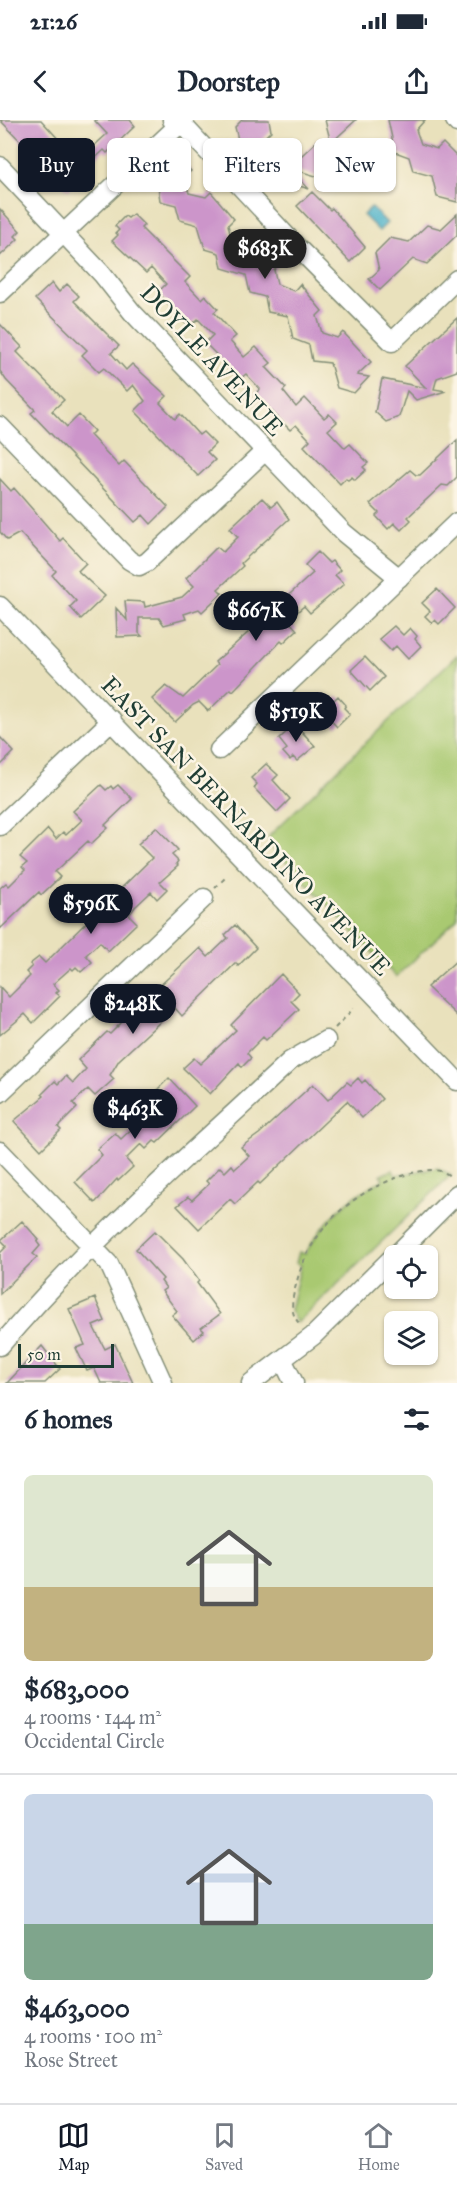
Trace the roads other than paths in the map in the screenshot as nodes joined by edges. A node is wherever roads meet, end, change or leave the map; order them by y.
1 (179, 121) edge
2 (0, 166) edge
3 (63, 232) junction
4 (457, 279) edge
5 (0, 293) edge
6 (0, 426) edge
7 (265, 451) junction
8 (457, 522) edge
9 (399, 578) junction
10 (0, 606) edge
11 (112, 720) junction
12 (219, 750) dead end
13 (0, 826) edge
14 (204, 898) dead end
15 (326, 1040) road end
16 (453, 1069) edge
17 (0, 1093) edge
18 (0, 1151) edge
19 (454, 1186) edge
20 (404, 1245) edge
21 (92, 1246) junction
22 (384, 1267) edge
23 (0, 1346) edge
24 (283, 1361) junction
25 (163, 1383) edge
26 (251, 1383) edge
27 (294, 1383) edge

1 - 3 street
1 - 4 street
2 - 3 street, DOYLE AVENUE
3 - 5 street
3 - 7 street, DOYLE AVENUE
6 - 7 street
7 - 9 street, DOYLE AVENUE
8 - 9 street
9 - 12 street
10 - 11 street, EAST SAN BERNARDINO AVENUE
11 - 13 street
11 - 16 street, EAST SAN BERNARDINO AVENUE
14 - 17 street
15 - 21 street
18 - 21 street
19 - 20 street
21 - 23 street
21 - 25 street
22 - 24 street
24 - 26 street
24 - 27 street

